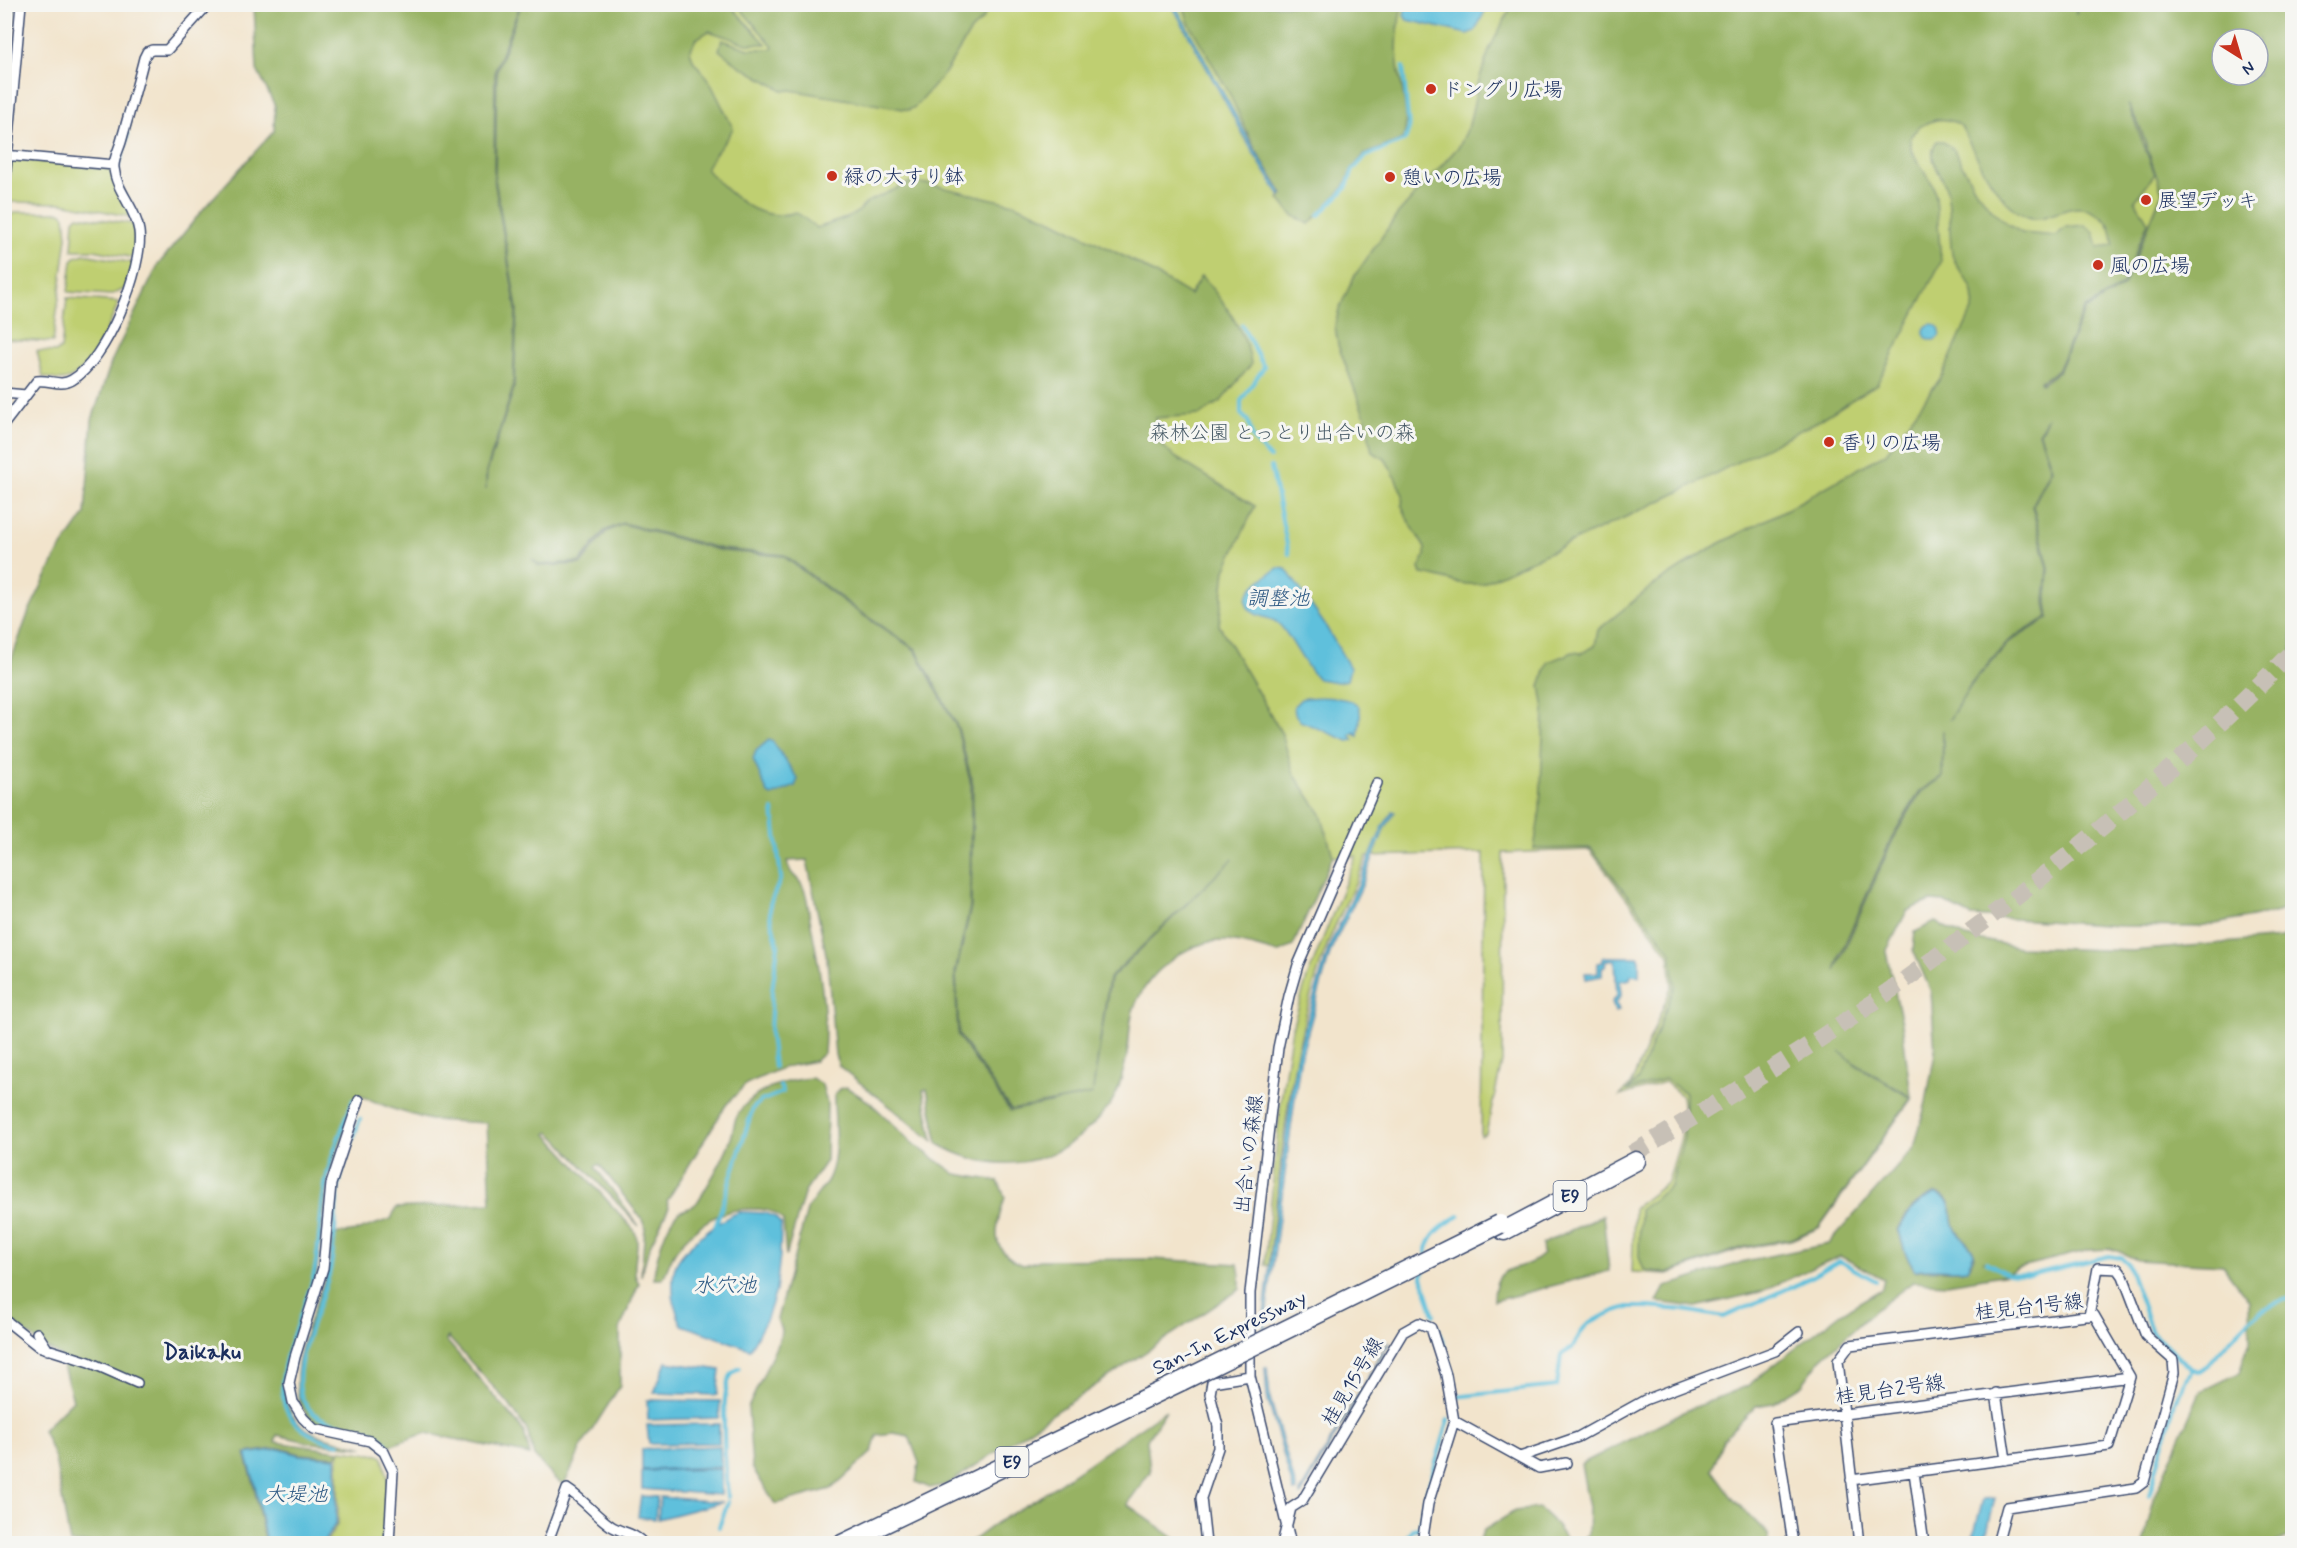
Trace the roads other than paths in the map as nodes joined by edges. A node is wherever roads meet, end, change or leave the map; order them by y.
1 (21, 4) edge
2 (208, 4) edge
3 (6, 155) edge
4 (114, 165) junction
5 (4, 192) edge
6 (4, 393) edge
7 (26, 395) junction
8 (4, 424) edge
9 (1377, 783) dead end
10 (359, 1100) dead end
11 (1634, 1158) tunnel mouth
12 (2089, 1316) junction
13 (4, 1319) edge
14 (1799, 1332) dead end
15 (37, 1333) dead end
16 (48, 1350) junction
17 (1250, 1377) junction
18 (2130, 1377) junction
19 (137, 1383) dead end
20 (1184, 1384) junction
21 (1996, 1393) junction
22 (1843, 1414) junction
23 (1454, 1421) junction
24 (1520, 1457) junction
25 (2006, 1460) junction
26 (1566, 1463) dead end
27 (1914, 1472) junction
28 (1851, 1480) junction
29 (1287, 1526) junction
30 (389, 1544) edge
31 (547, 1544) edge
32 (644, 1544) edge
33 (842, 1544) edge
34 (861, 1544) edge
35 (1206, 1544) edge
36 (1282, 1544) edge
37 (1291, 1544) edge
38 (1422, 1544) edge
39 (1793, 1544) edge
40 (1859, 1544) edge
41 (1924, 1544) edge
42 (1997, 1544) edge

1 - 3 street
2 - 4 street
3 - 4 street
3 - 5 street
4 - 7 street
6 - 7 street
7 - 8 street
9 - 17 street, 出合いの森線
10 - 30 street
11 - 20 highway, San-In Expressway / E9
12 - 18 street, 桂見台1号線
12 - 22 street, 桂見台1号線
12 - 42 street
13 - 16 street
14 - 24 street
15 - 16 street
16 - 19 street
17 - 29 street, 出合いの森線
17 - 35 street
18 - 21 street, 桂見台2号線
18 - 25 street
20 - 33 highway, San-In Expressway / E9
20 - 34 highway, San-In Expressway / E9
21 - 22 street, 桂見台2号線
21 - 25 street
22 - 28 street, 桂見台1号線
22 - 39 street, 桂見台2号線
23 - 24 street
23 - 29 street, 桂見15号線
23 - 38 street, 桂見15号線
24 - 26 street
25 - 27 street
27 - 28 street
27 - 41 street
28 - 40 street, 桂見台1号線
29 - 36 street, 桂見15号線
29 - 37 street, 出合いの森線
31 - 32 street

